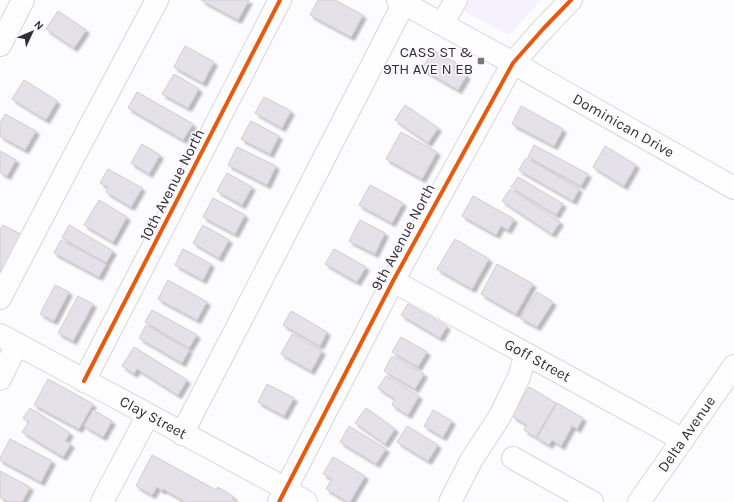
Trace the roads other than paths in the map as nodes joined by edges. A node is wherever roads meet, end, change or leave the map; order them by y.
1 (157, 0) edge
2 (280, 0) edge
3 (456, 0) edge
4 (571, 0) edge
5 (401, 2) edge
6 (12, 10) edge
7 (442, 24) junction
8 (0, 45) edge
9 (513, 63) junction
10 (734, 188) edge
11 (392, 281) junction
12 (0, 298) edge
13 (9, 340) edge
14 (526, 354) junction
15 (734, 366) edge
16 (0, 379) edge
17 (84, 381) junction
18 (148, 415) junction
19 (182, 434) junction
20 (683, 440) junction
21 (513, 458) dead end
22 (283, 496) edge
23 (102, 502) edge
24 (306, 502) edge
25 (450, 502) edge
26 (592, 502) edge
27 (639, 502) edge

1 - 12 street
2 - 17 street, 10th Avenue North
3 - 7 street
4 - 9 street, 9th Avenue North
5 - 7 street, Dominican Drive
5 - 19 street
6 - 8 street
7 - 9 street, Dominican Drive
9 - 10 street, Dominican Drive
9 - 11 street, 9th Avenue North
11 - 14 street, Goff Street
11 - 22 street, 9th Avenue North
13 - 16 street
13 - 17 street, Clay Street
14 - 20 street, Goff Street
14 - 25 street
15 - 20 street, Delta Avenue
17 - 18 street, Clay Street
18 - 19 street, Clay Street
18 - 23 street
19 - 22 street, Clay Street
20 - 27 street, Delta Avenue
21 - 26 street
22 - 24 street, Clay Street

